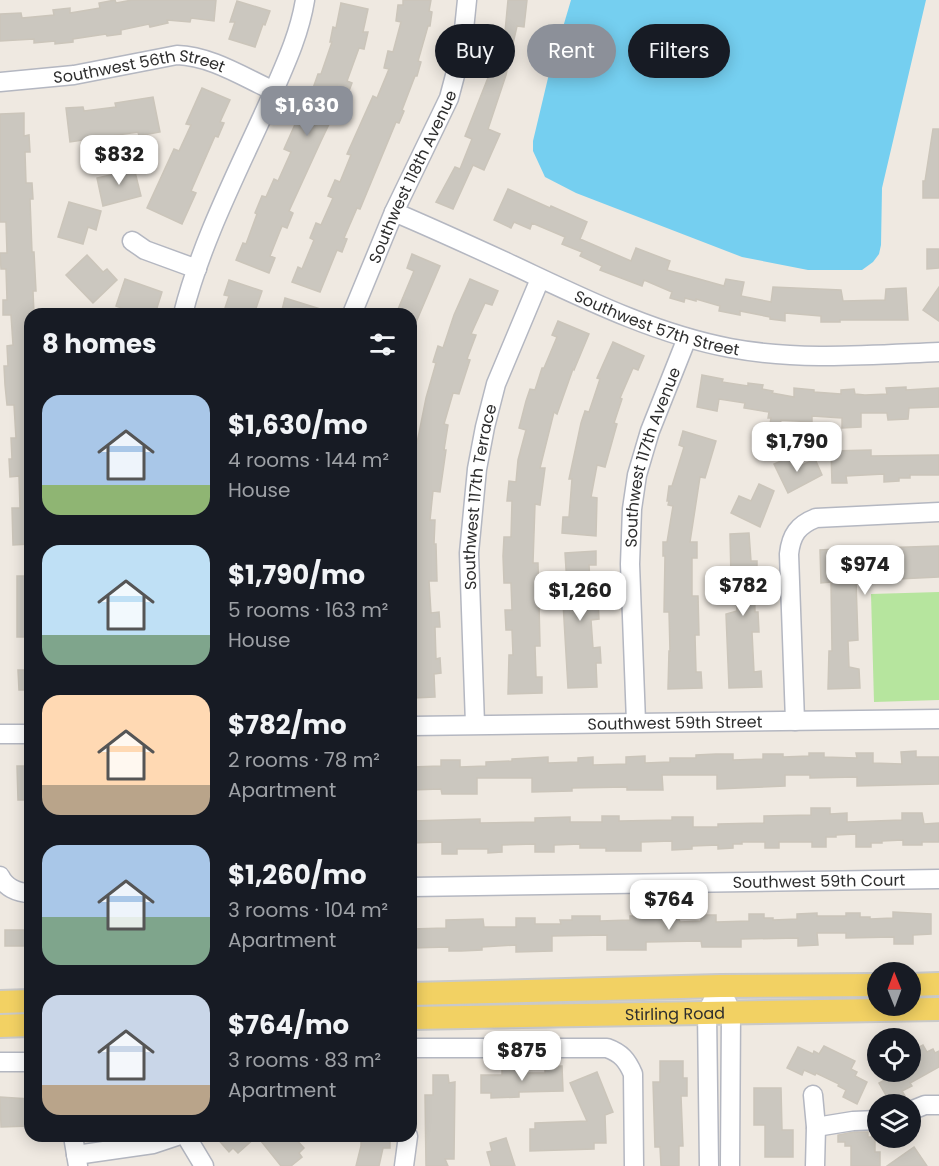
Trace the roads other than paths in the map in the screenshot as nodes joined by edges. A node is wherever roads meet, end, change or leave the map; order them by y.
1 (305, 0) edge
2 (467, 0) edge
3 (0, 82) edge
4 (274, 91) junction
5 (394, 212) junction
6 (132, 240) dead end
7 (197, 269) junction
8 (540, 279) junction
9 (185, 308) edge
10 (354, 308) edge
11 (687, 338) junction
12 (939, 352) edge
13 (939, 512) edge
14 (939, 719) edge
15 (636, 722) junction
16 (795, 722) junction
17 (475, 724) junction
18 (417, 726) edge
19 (0, 734) edge
20 (24, 734) edge
21 (939, 879) edge
22 (2, 880) edge
23 (417, 887) edge
24 (24, 893) edge
25 (939, 984) edge
26 (867, 985) edge
27 (921, 985) edge
28 (720, 986) junction
29 (417, 994) edge
30 (24, 1001) edge
31 (0, 1002) edge
32 (939, 1009) edge
33 (707, 1012) junction
34 (731, 1012) junction
35 (417, 1018) edge
36 (24, 1025) edge
37 (0, 1026) edge
38 (417, 1048) edge
39 (0, 1062) edge
40 (24, 1062) edge
41 (813, 1095) dead end
42 (939, 1104) edge
43 (921, 1107) edge
44 (867, 1120) edge
45 (816, 1127) junction
46 (74, 1142) edge
47 (159, 1142) edge
48 (190, 1142) edge
49 (407, 1142) edge
50 (77, 1160) edge
51 (204, 1166) edge
52 (404, 1166) edge
53 (634, 1166) edge
54 (709, 1166) edge
55 (730, 1166) edge
56 (815, 1166) edge

1 - 4 street
2 - 5 street, Southwest 118th Avenue
3 - 4 street, Southwest 56th Street
4 - 7 street
5 - 8 street, Southwest 57th Street
5 - 10 street, Southwest 118th Avenue
6 - 7 street
7 - 9 street
8 - 11 street, Southwest 57th Street
8 - 17 street, Southwest 117th Terrace
11 - 12 street, Southwest 57th Street
11 - 15 street, Southwest 117th Avenue
13 - 16 street
14 - 16 street, Southwest 59th Street
15 - 16 street, Southwest 59th Street
15 - 17 street, Southwest 59th Street
17 - 18 street, Southwest 59th Street
19 - 20 street
21 - 23 street, Southwest 59th Court
22 - 24 street
25 - 27 main road
26 - 28 main road, Stirling Road
28 - 29 main road, Stirling Road
28 - 33 street
28 - 34 street
30 - 31 main road
32 - 34 main road, Stirling Road
33 - 34 main road, Stirling Road
33 - 35 main road, Stirling Road
33 - 54 street
34 - 55 street
36 - 37 main road
38 - 53 street
39 - 40 street
41 - 45 street
42 - 43 street
44 - 45 street
45 - 56 street
46 - 50 street
47 - 50 street
48 - 51 street
49 - 52 street

